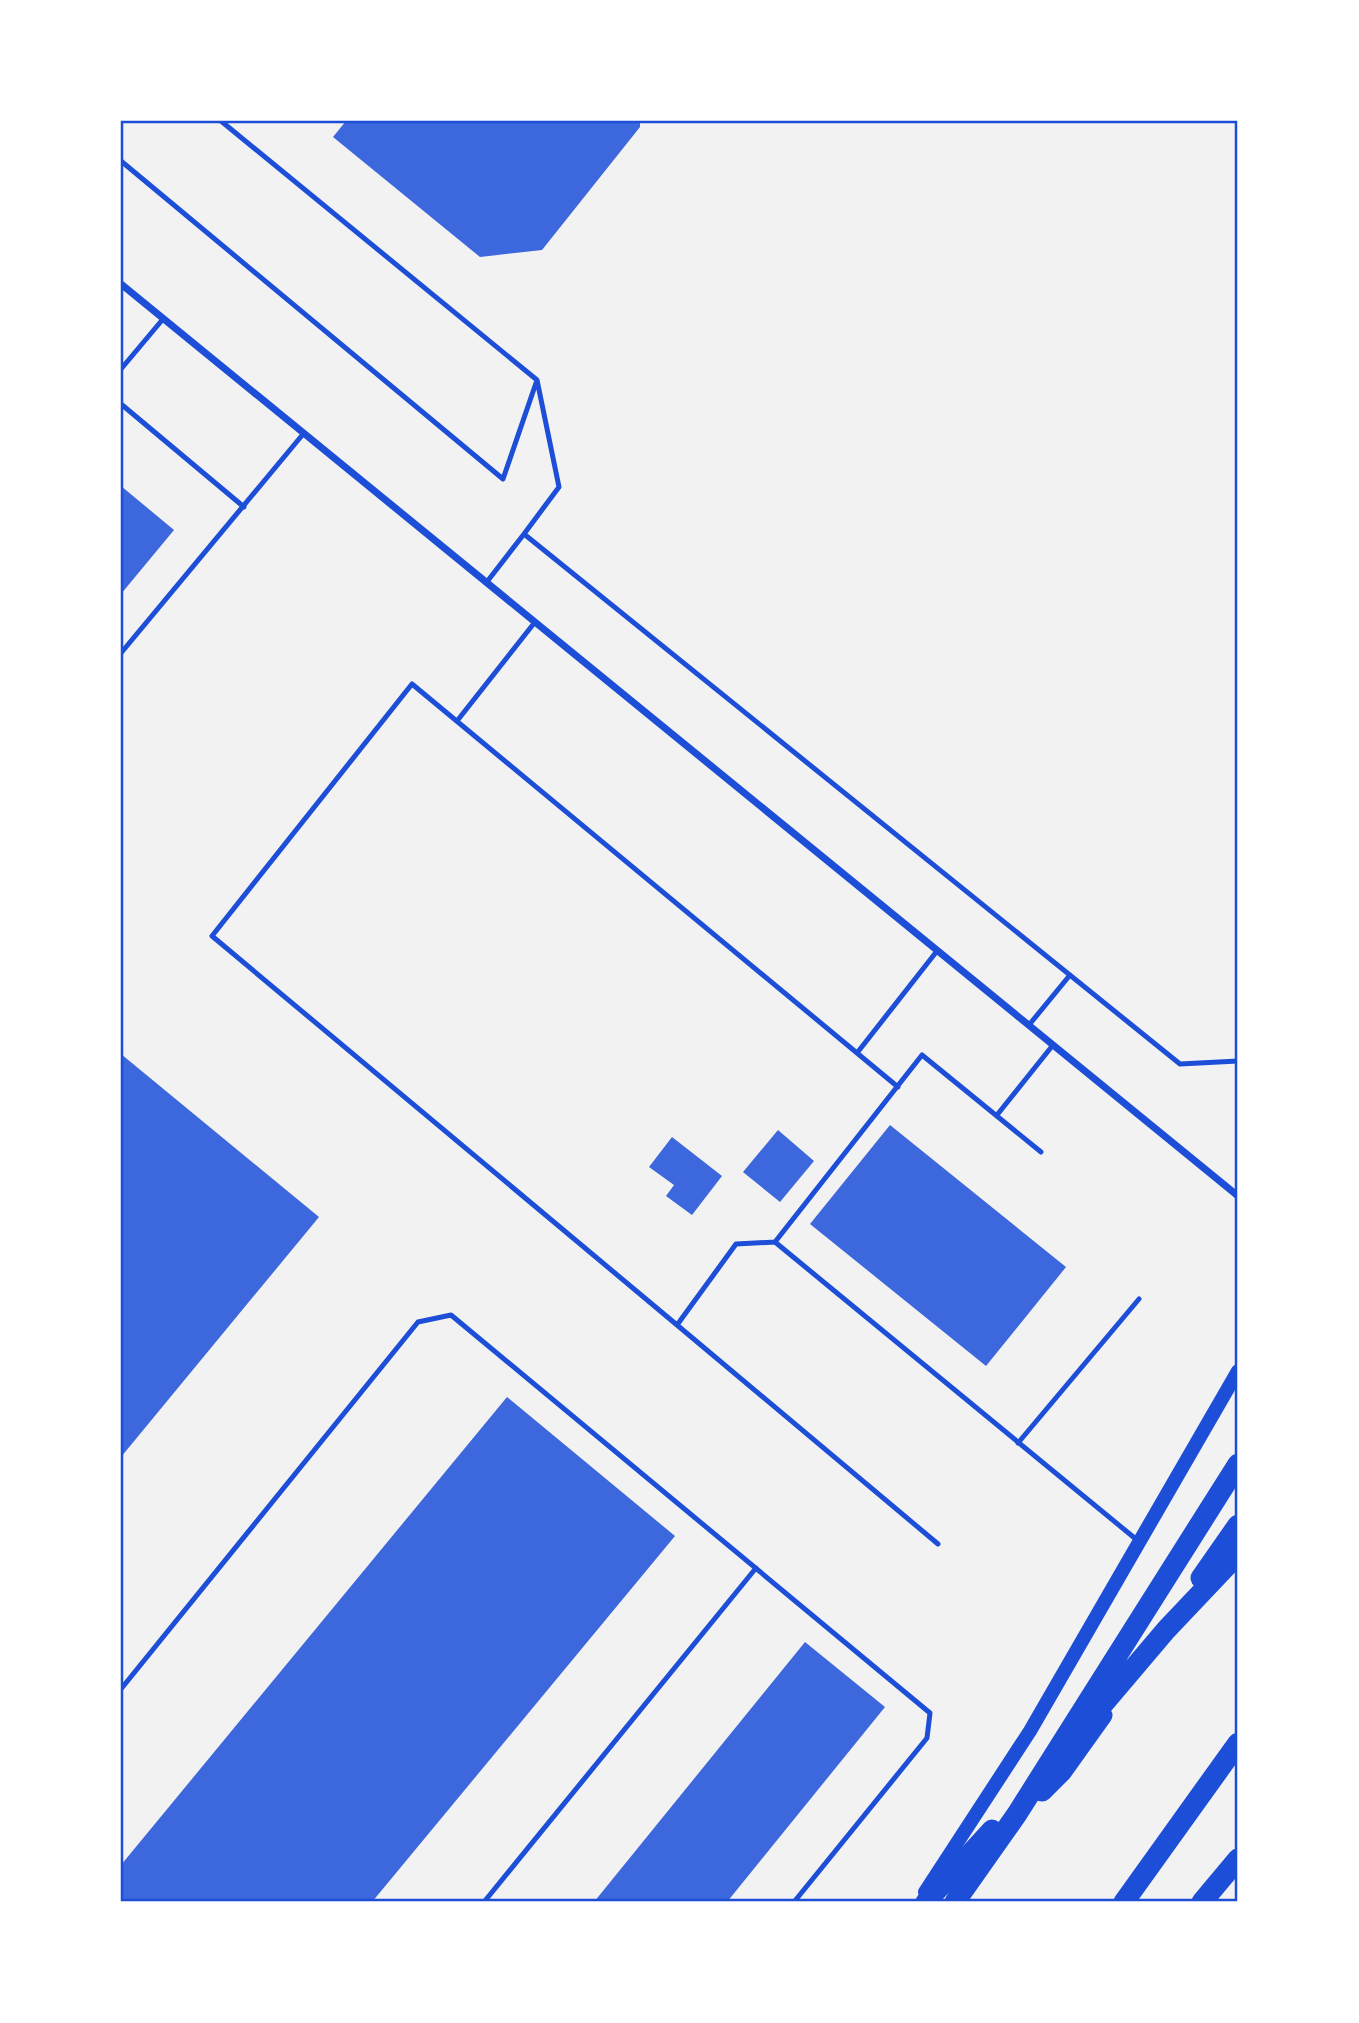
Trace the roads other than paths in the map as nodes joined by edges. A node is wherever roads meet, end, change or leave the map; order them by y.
1 (221, 121) edge
2 (121, 161) edge
3 (121, 284) edge
4 (163, 319) junction
5 (121, 369) edge
6 (537, 380) junction
7 (121, 404) edge
8 (304, 433) junction
9 (244, 507) junction
10 (524, 534) junction
11 (486, 583) junction
12 (535, 622) junction
13 (121, 653) edge
14 (457, 721) junction
15 (937, 951) junction
16 (1070, 975) junction
17 (1029, 1025) junction
18 (1053, 1045) junction
19 (857, 1053) junction
20 (1238, 1061) edge
21 (898, 1087) junction
22 (997, 1115) junction
23 (1041, 1152) dead end
24 (1238, 1196) edge
25 (775, 1242) junction
26 (1139, 1298) dead end
27 (677, 1325) junction
28 (1238, 1371) edge
29 (1018, 1443) junction
30 (1238, 1464) edge
31 (1238, 1525) edge
32 (1139, 1542) junction
33 (938, 1544) dead end
34 (1238, 1554) edge
35 (756, 1568) junction
36 (121, 1689) edge
37 (1238, 1743) edge
38 (1017, 1814) junction
39 (1238, 1859) edge
40 (484, 1902) edge
41 (794, 1902) edge
42 (918, 1902) edge
43 (926, 1902) edge
44 (955, 1902) edge
45 (1124, 1902) edge
46 (1202, 1902) edge

1 - 6 lane
2 - 6 lane
3 - 4 street
4 - 5 lane
4 - 8 street
6 - 10 lane
7 - 9 lane
8 - 9 lane
8 - 11 street
9 - 13 lane
10 - 11 lane
10 - 16 lane
11 - 12 street
12 - 14 lane
12 - 15 street
14 - 19 lane
14 - 27 lane
15 - 17 street
15 - 19 lane
16 - 17 lane
16 - 20 lane
17 - 18 street
18 - 22 lane
18 - 24 street
19 - 21 lane
21 - 22 lane
21 - 25 lane
22 - 23 lane
25 - 27 lane
25 - 29 lane
26 - 29 lane
27 - 33 lane
28 - 32 main road
29 - 32 lane
30 - 38 highway
31 - 38 highway
32 - 42 main road
34 - 43 highway
35 - 36 lane
35 - 40 lane
35 - 41 lane
37 - 45 highway
38 - 44 highway
39 - 46 highway

